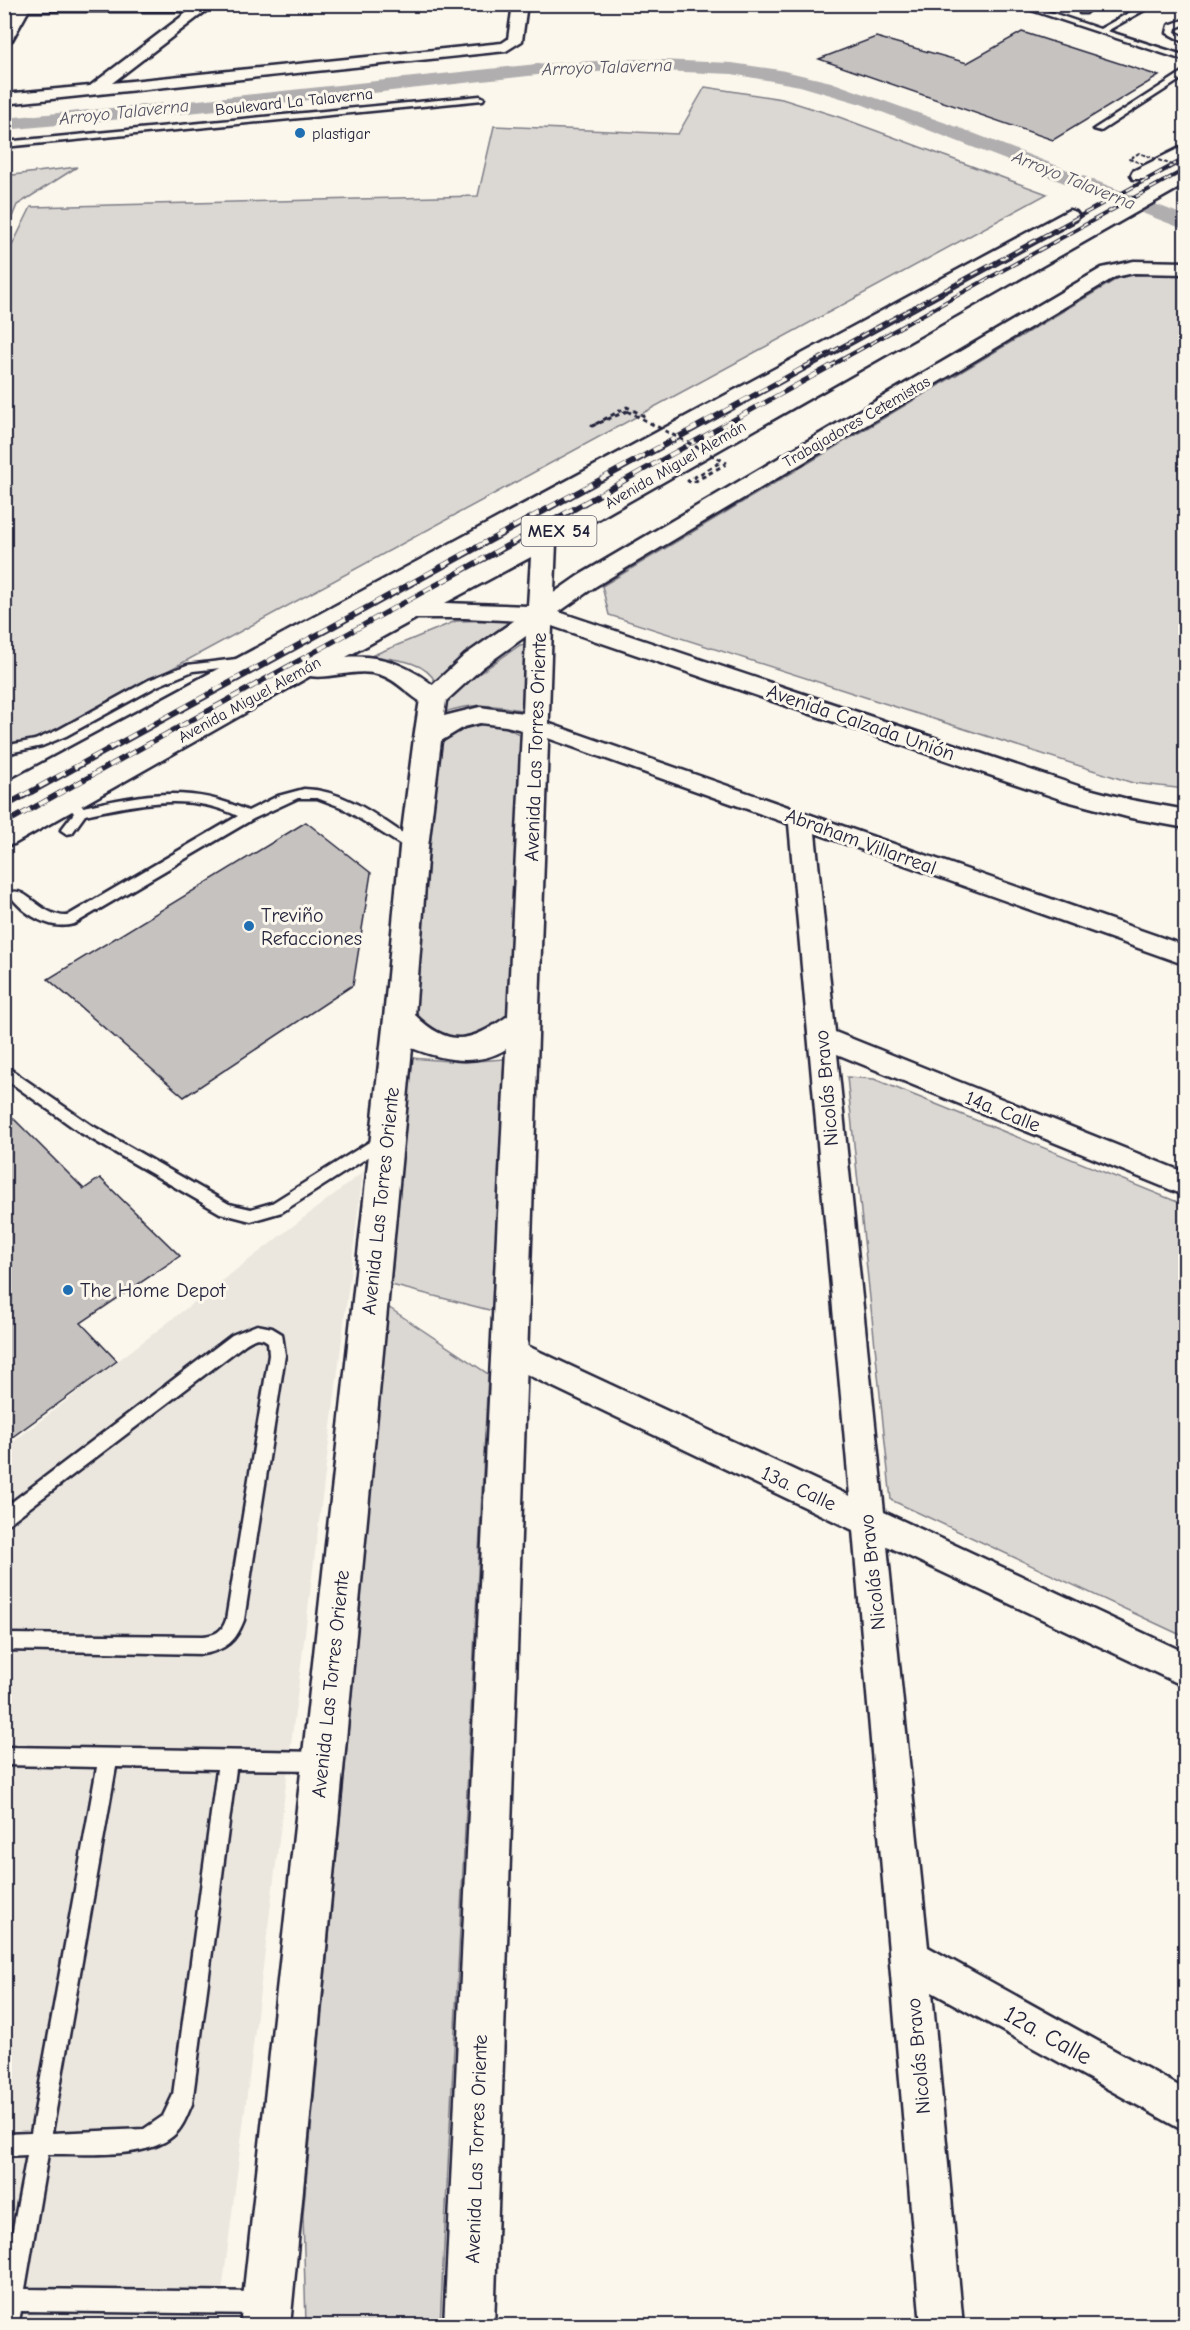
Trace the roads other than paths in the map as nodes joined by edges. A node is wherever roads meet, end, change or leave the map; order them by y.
1 (520, 4) edge
2 (1094, 4) edge
3 (1119, 4) edge
4 (1152, 4) edge
5 (1020, 5) edge
6 (24, 6) edge
7 (206, 6) edge
8 (4, 7) edge
9 (1141, 10) junction
10 (1083, 11) dead end
11 (1185, 21) edge
12 (1101, 31) junction
13 (4, 40) edge
14 (1185, 42) edge
15 (1185, 59) edge
16 (1185, 72) edge
17 (94, 90) junction
18 (480, 98) dead end
19 (4, 99) edge
20 (1098, 129) dead end
21 (4, 145) edge
22 (1185, 150) edge
23 (1185, 176) edge
24 (1120, 187) dead end
25 (1082, 208) dead end
26 (1185, 268) edge
27 (544, 540) junction
28 (410, 612) junction
29 (540, 614) junction
30 (251, 662) junction
31 (296, 673) junction
32 (433, 699) junction
33 (536, 726) junction
34 (427, 738) junction
35 (4, 750) edge
36 (4, 796) edge
37 (75, 806) junction
38 (248, 816) junction
39 (801, 819) junction
40 (1185, 819) edge
41 (67, 830) dead end
42 (4, 837) edge
43 (414, 847) junction
44 (17, 895) dead end
45 (1185, 956) edge
46 (399, 1018) junction
47 (523, 1020) junction
48 (821, 1037) junction
49 (4, 1070) edge
50 (387, 1138) junction
51 (1185, 1185) edge
52 (510, 1352) junction
53 (4, 1519) edge
54 (866, 1519) junction
55 (4, 1642) edge
56 (1185, 1671) edge
57 (4, 1755) edge
58 (108, 1758) junction
59 (228, 1760) junction
60 (322, 1761) junction
61 (910, 1958) junction
62 (1185, 2112) edge
63 (4, 2145) edge
64 (39, 2145) junction
65 (8, 2300) edge
66 (266, 2314) edge
67 (7, 2325) edge
68 (469, 2325) edge
69 (942, 2325) edge

1 - 17 street
2 - 10 lane
3 - 9 lane
4 - 9 lane
5 - 12 lane
6 - 7 street
6 - 8 street
6 - 13 main road
7 - 17 street
9 - 12 lane
11 - 14 lane
12 - 15 lane
16 - 20 lane
17 - 19 street
18 - 21 lane, Boulevard La Talaverna
22 - 24 main road
23 - 27 main road, Avenida Miguel Alemán / MEX 54
25 - 30 main road, Avenida Miguel Alemán / MEX 54
26 - 29 main road, Trabajadores Cetemistas
27 - 28 main road, Avenida Miguel Alemán / MEX 54
27 - 29 main road
28 - 29 main road, Avenida Calzada Unión
28 - 31 main road, Avenida Miguel Alemán / MEX 54
29 - 32 main road, Avenida Las Torres Oriente
29 - 33 main road, Avenida Las Torres Oriente
29 - 40 main road, Avenida Calzada Unión
30 - 35 lane
30 - 36 main road, Avenida Miguel Alemán / MEX 54
31 - 32 main road
31 - 37 main road, Avenida Miguel Alemán / MEX 54
32 - 34 main road, Avenida Las Torres Oriente
33 - 34 main road
33 - 39 street, Abraham Villarreal
33 - 47 main road, Avenida Las Torres Oriente
34 - 43 main road, Avenida Las Torres Oriente
37 - 38 lane
37 - 41 lane
37 - 42 main road, Avenida Miguel Alemán / MEX 54
38 - 43 lane
38 - 44 lane
39 - 45 street, Abraham Villarreal
39 - 48 street, Nicolás Bravo
43 - 46 main road, Avenida Las Torres Oriente
46 - 47 main road
46 - 50 main road, Avenida Las Torres Oriente
47 - 52 main road, Avenida Las Torres Oriente
48 - 51 street, 14a. Calle
48 - 54 street, Nicolás Bravo
49 - 50 lane
50 - 60 main road, Avenida Las Torres Oriente
52 - 54 street, 13a. Calle
52 - 68 main road, Avenida Las Torres Oriente
53 - 55 lane
54 - 56 street, 13a. Calle
54 - 61 street, Nicolás Bravo
57 - 58 lane
58 - 59 lane
58 - 64 lane
59 - 60 lane
59 - 64 lane
60 - 66 main road, Avenida Las Torres Oriente
61 - 62 street, 12a. Calle
61 - 69 street, Nicolás Bravo
63 - 64 lane
64 - 65 lane
65 - 66 lane
65 - 67 lane

